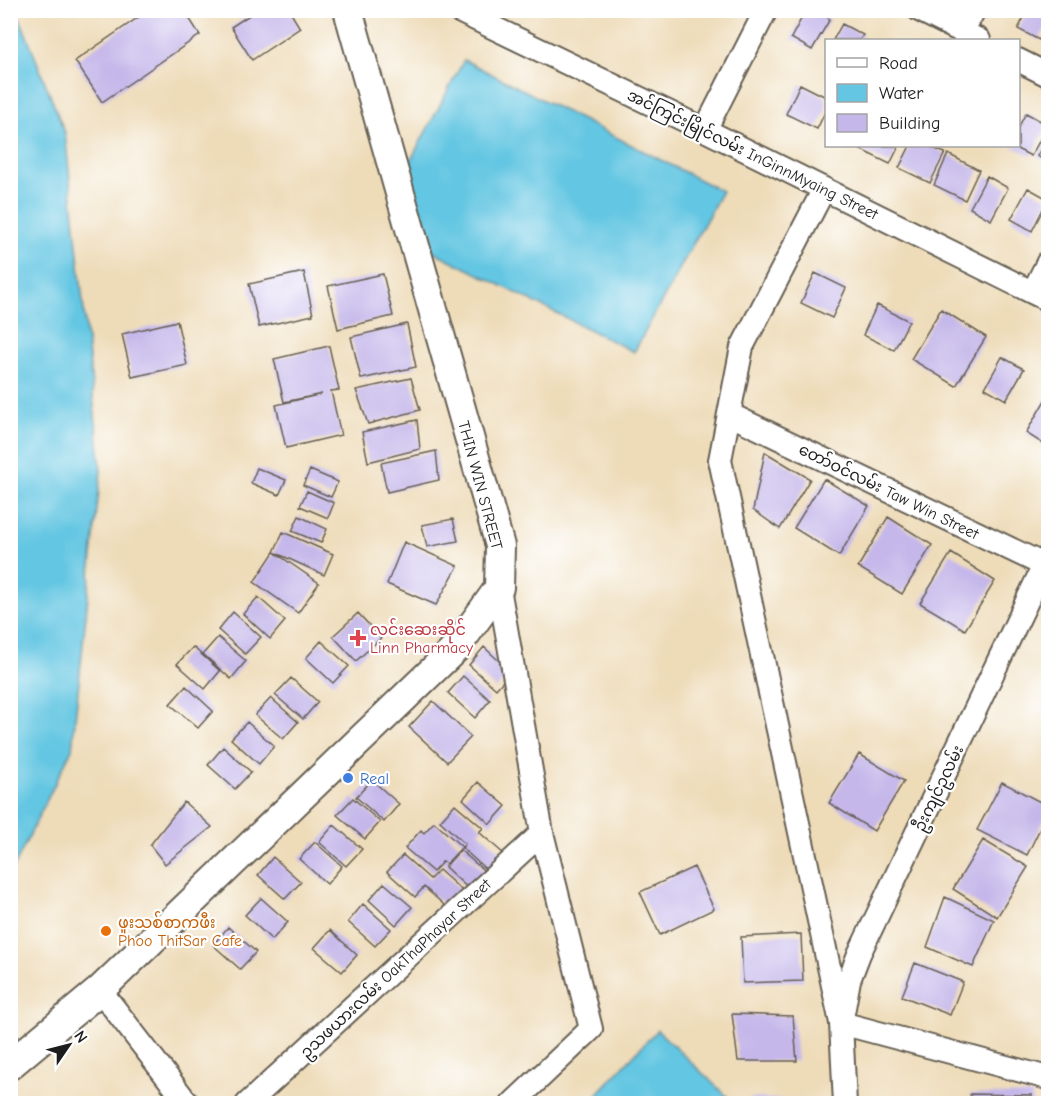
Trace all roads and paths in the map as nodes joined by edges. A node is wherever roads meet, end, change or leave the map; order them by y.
1 (348, 10) edge
2 (457, 10) edge
3 (766, 10) edge
4 (919, 10) edge
5 (974, 10) edge
6 (971, 36) edge
7 (1020, 61) edge
8 (1048, 75) edge
9 (705, 130) junction
10 (824, 189) junction
11 (1048, 262) edge
12 (1041, 296) edge
13 (729, 414) junction
14 (1047, 563) edge
15 (499, 588) junction
16 (542, 833) junction
17 (100, 990) junction
18 (841, 1023) junction
19 (10, 1065) edge
20 (1048, 1078) edge
21 (188, 1104) edge
22 (247, 1104) edge
23 (512, 1104) edge
24 (845, 1104) edge

1 - 15 main road, THIN WIN STREET
2 - 9 street, အင်ကြင်းမြိုင်လမ်း InGinnMyaing Street
3 - 9 street
4 - 6 street
5 - 6 street
7 - 8 street
9 - 10 street, အင်ကြင်းမြိုင်လမ်း InGinnMyaing Street
10 - 12 street, အင်ကြင်းမြိုင်လမ်း InGinnMyaing Street
10 - 13 street
11 - 12 street
13 - 14 street, တော်ဝင်လမ်း Taw Win Street
13 - 18 street
14 - 18 street, ဦးကျင်ဥလမ်း
15 - 16 street
15 - 17 main road
16 - 22 street, ဥသဖယားလမ်း OakThaPhayar Street
16 - 23 street
17 - 19 main road
17 - 21 street
18 - 20 street
18 - 24 street

